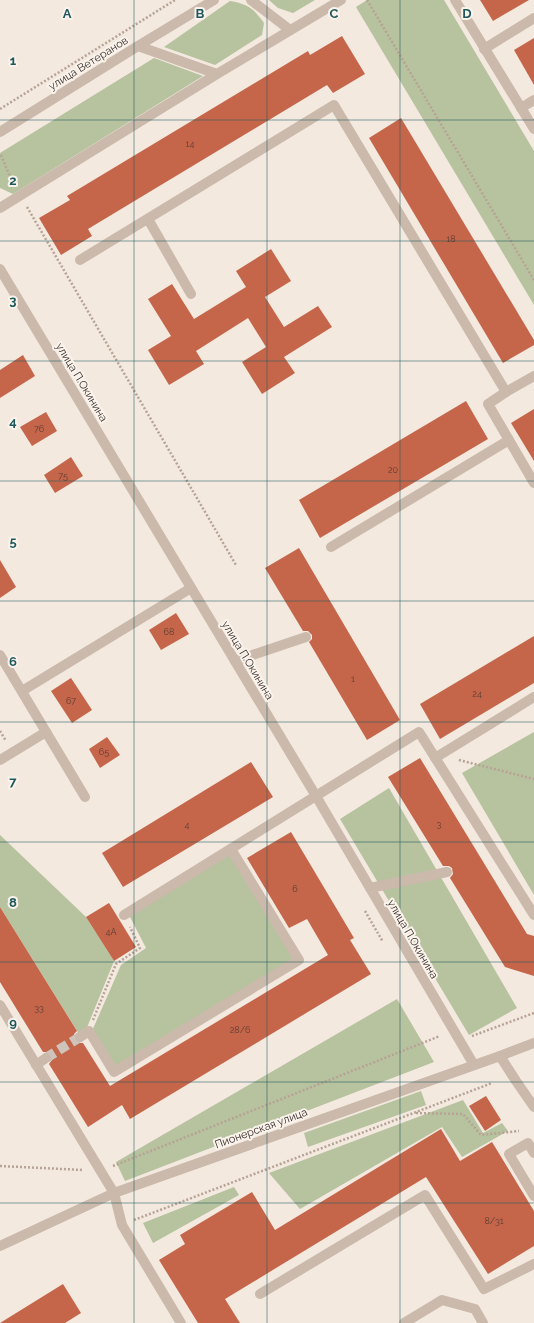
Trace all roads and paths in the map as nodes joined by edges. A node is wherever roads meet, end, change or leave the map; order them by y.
1 (175, 0) edge
2 (214, 0) edge
3 (251, 0) edge
4 (341, 0) edge
5 (367, 0) edge
6 (455, 0) edge
7 (534, 18) edge
8 (290, 30) junction
9 (138, 46) junction
10 (484, 49) junction
11 (217, 74) junction
12 (534, 100) edge
13 (521, 108) junction
14 (0, 109) edge
15 (1, 128) edge
16 (534, 129) edge
17 (1, 155) edge
18 (14, 186) dead end
19 (26, 205) dead end
20 (0, 208) edge
21 (148, 219) junction
22 (80, 260) dead end
23 (0, 269) edge
24 (534, 280) edge
25 (191, 294) dead end
26 (534, 376) edge
27 (506, 392) junction
28 (509, 440) junction
29 (534, 483) edge
30 (331, 547) dead end
31 (236, 565) dead end
32 (191, 588) junction
33 (306, 637) dead end
34 (0, 655) edge
35 (235, 661) junction
36 (22, 691) junction
37 (534, 697) edge
38 (46, 732) junction
39 (437, 757) junction
40 (0, 760) edge
41 (534, 779) edge
42 (316, 796) junction
43 (85, 797) dead end
44 (231, 848) junction
45 (447, 872) dead end
46 (370, 888) junction
47 (124, 915) joint
48 (534, 915) edge
49 (0, 1005) edge
50 (534, 1013) edge
51 (89, 1031) junction
52 (440, 1036) dead end
53 (80, 1037) tunnel mouth
54 (468, 1037) dead end
55 (534, 1042) edge
56 (500, 1056) junction
57 (46, 1058) tunnel mouth
58 (36, 1065) junction
59 (474, 1065) junction
60 (492, 1084) dead end
61 (534, 1107) edge
62 (414, 1113) junction
63 (519, 1130) dead end
64 (534, 1153) edge
65 (0, 1166) edge
66 (100, 1171) junction
67 (114, 1194) junction
68 (534, 1196) edge
69 (122, 1224) junction
70 (0, 1246) edge
71 (534, 1264) edge
72 (260, 1294) dead end
73 (181, 1323) edge
74 (404, 1323) edge
75 (483, 1323) edge

1 - 14 path
2 - 9 street
3 - 8 street
4 - 8 street
5 - 24 path
6 - 10 street
7 - 10 street
8 - 11 street
9 - 11 street, улица Ветеранов
9 - 15 street, улица Ветеранов
10 - 13 street
11 - 20 street
12 - 13 street
13 - 16 street
17 - 18 path
19 - 31 path
21 - 22 street
21 - 25 street
21 - 27 street
23 - 32 street, улица П.Окинина
26 - 27 street
27 - 28 street
28 - 29 street
28 - 30 street
32 - 35 street, улица П.Окинина
32 - 36 street
33 - 35 street
34 - 36 street
35 - 42 street, улица П.Окинина
36 - 38 street
37 - 39 street
38 - 40 street
38 - 43 street
39 - 41 path
39 - 42 street
39 - 48 street
42 - 44 street
42 - 46 street, улица П.Окинина
44 - 47 street
44 - 51 street
45 - 46 street
46 - 59 street, улица П.Окинина
47 - 51 path
49 - 58 street
50 - 54 path
51 - 53 street
52 - 66 path
55 - 56 street, Пионерская улица
56 - 59 street, Пионерская улица
56 - 61 street
57 - 58 street
58 - 66 street
59 - 67 street, Пионерская улица
60 - 62 path
62 - 63 path
62 - 69 path
64 - 68 street
65 - 66 path
66 - 67 street
67 - 69 street
67 - 70 street, Пионерская улица
69 - 73 street
71 - 72 street
74 - 75 street

